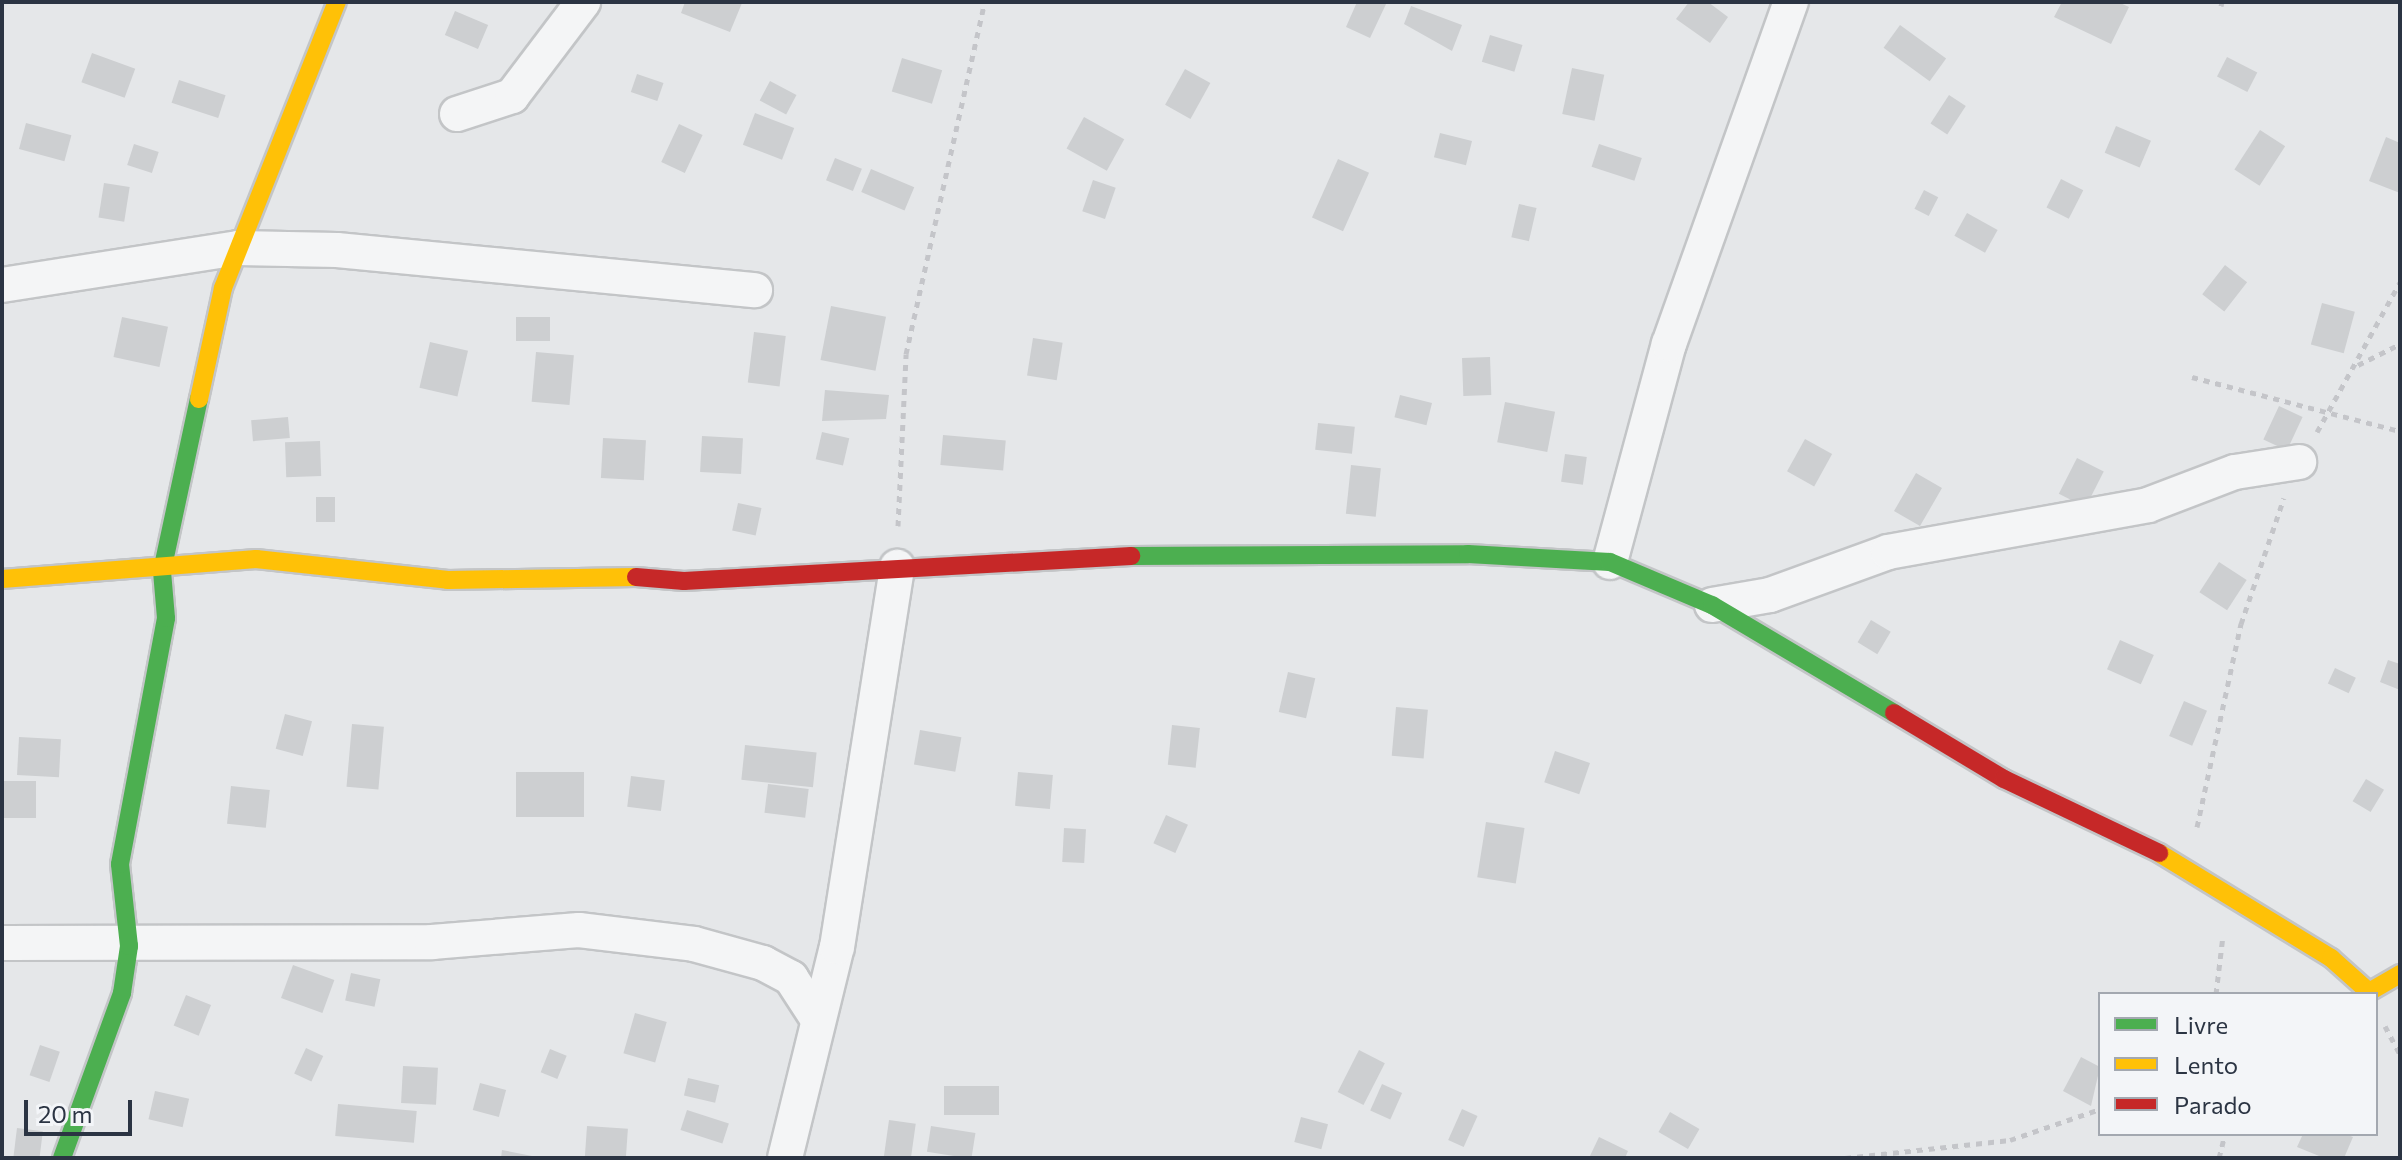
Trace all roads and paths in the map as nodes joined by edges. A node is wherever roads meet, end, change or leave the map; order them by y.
1 (337, 2) edge
2 (583, 2) edge
3 (985, 2) edge
4 (1791, 2) edge
5 (457, 114) dead end
6 (238, 248) junction
7 (2400, 282) edge
8 (2, 285) edge
9 (755, 290) dead end
10 (2400, 344) edge
11 (2357, 365) junction
12 (2192, 377) dead end
13 (2330, 410) junction
14 (2400, 431) edge
15 (2299, 462) junction
16 (1610, 562) junction
17 (897, 567) junction
18 (162, 571) junction
19 (2, 579) edge
20 (1712, 605) junction
21 (2190, 868) junction
22 (2222, 890) junction
23 (2, 943) edge
24 (129, 946) junction
25 (2400, 974) edge
26 (2216, 992) edge
27 (817, 1018) junction
28 (2098, 1110) edge
29 (2224, 1136) edge
30 (62, 1158) edge
31 (785, 1158) edge
32 (1845, 1158) edge
33 (2219, 1158) edge

1 - 6 street
2 - 5 street
3 - 17 path
4 - 16 street
6 - 8 street
6 - 9 street
6 - 18 street
7 - 11 path
10 - 11 path
11 - 13 path
12 - 13 path
13 - 14 path
13 - 15 path
15 - 20 street
15 - 21 path
16 - 17 street
16 - 20 street
17 - 18 street
17 - 27 street
18 - 19 street
18 - 24 street
20 - 21 street
21 - 22 street
22 - 25 street
22 - 26 path
23 - 24 street
24 - 27 street
24 - 30 street
27 - 31 street
28 - 32 path
29 - 33 path

